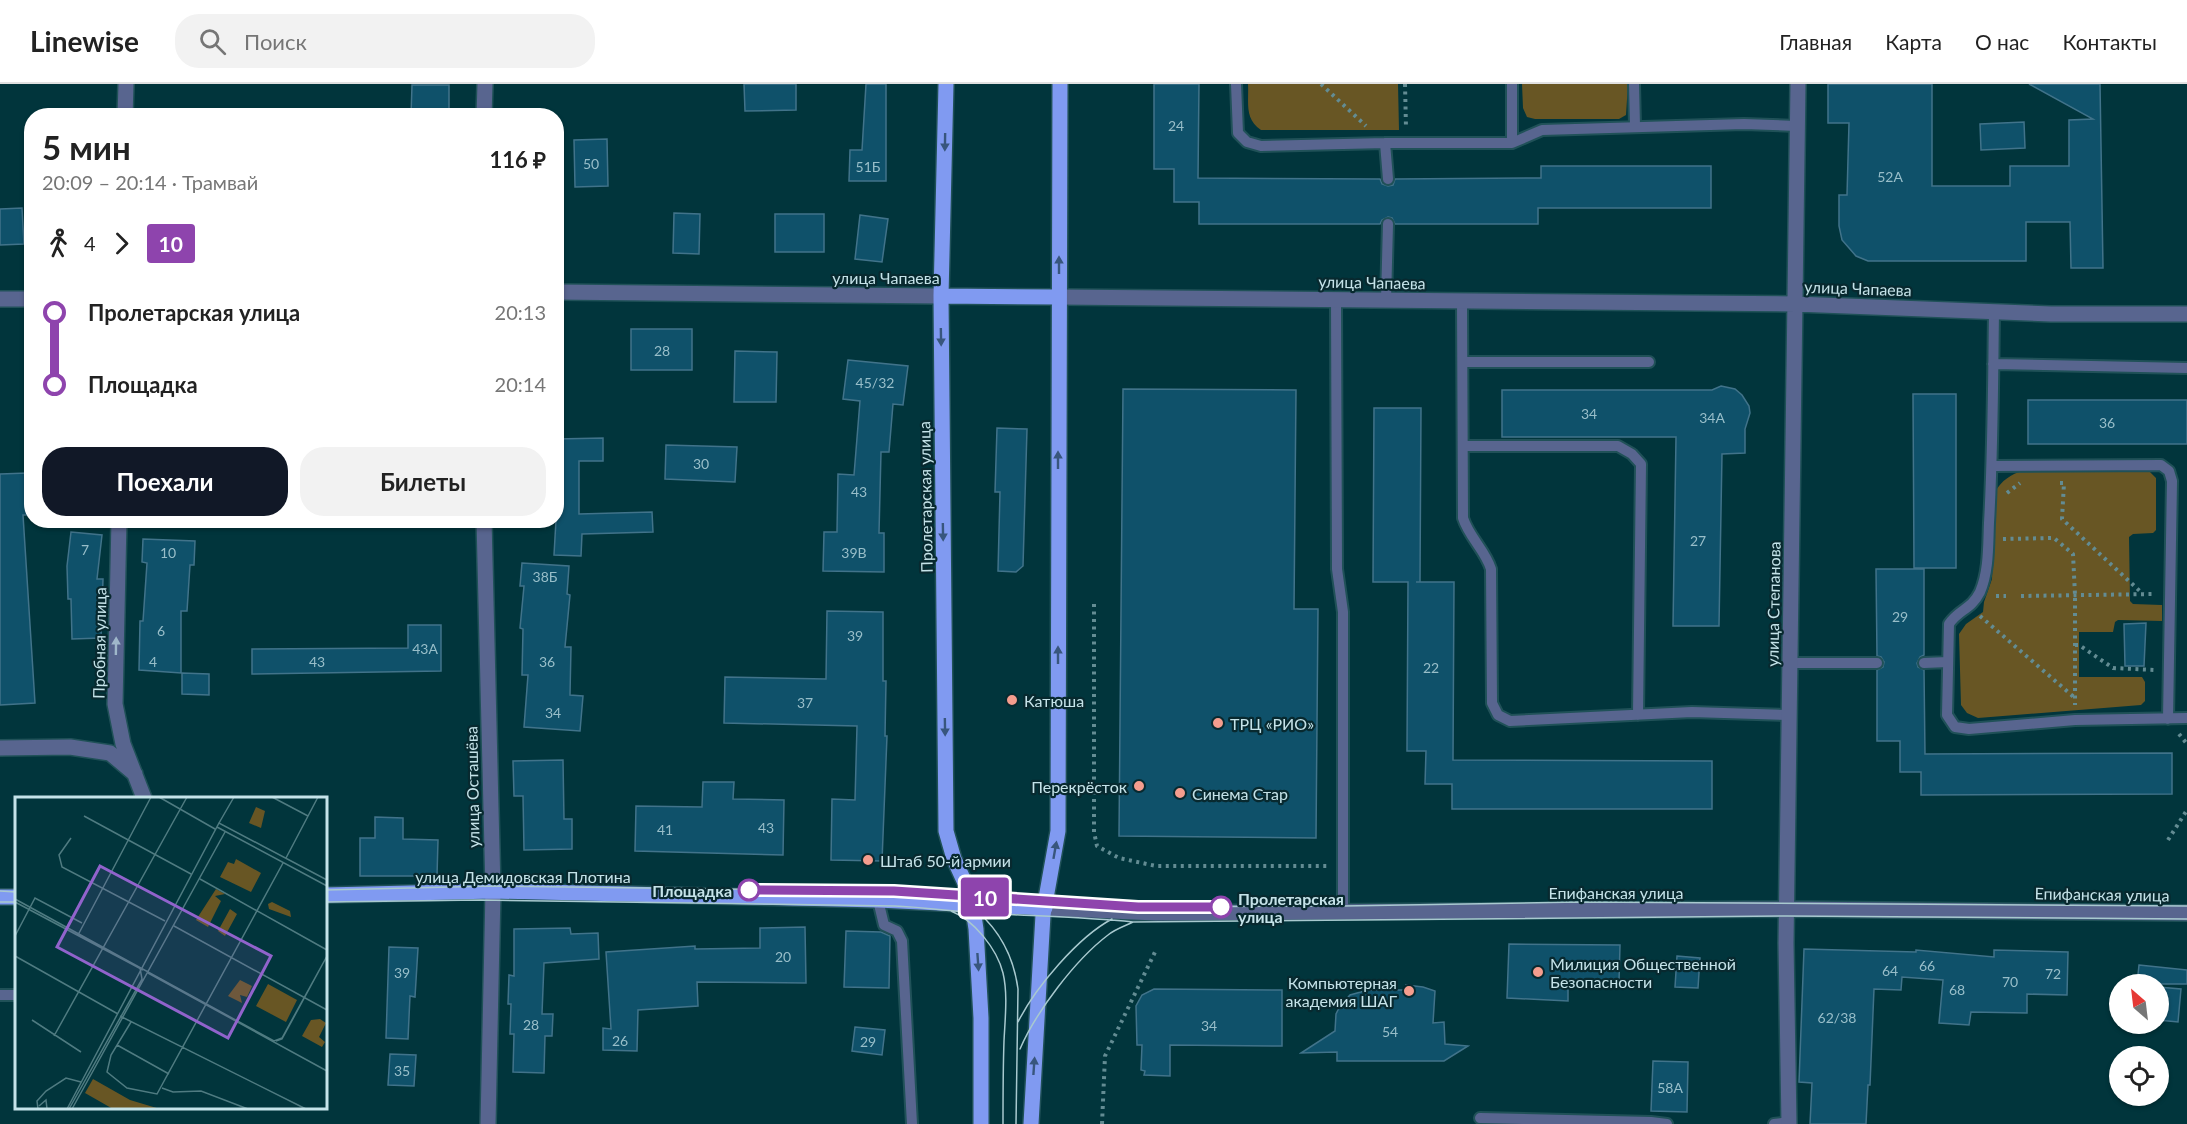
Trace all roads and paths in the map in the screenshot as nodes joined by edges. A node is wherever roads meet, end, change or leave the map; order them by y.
1 (126, 84) edge
2 (484, 84) edge
3 (946, 84) edge
4 (1060, 84) edge
5 (1236, 84) edge
6 (1321, 84) edge
7 (1405, 84) edge
8 (1512, 84) edge
9 (1634, 84) edge
10 (1798, 84) edge
11 (125, 108) edge
12 (484, 108) edge
13 (1635, 126) junction
14 (1797, 126) junction
15 (1385, 143) junction
16 (1512, 143) junction
17 (1407, 144) junction
18 (1388, 178) dead end
19 (1388, 224) dead end
20 (564, 292) edge
21 (941, 296) junction
22 (1059, 297) junction
23 (0, 299) edge
24 (24, 299) edge
25 (1336, 300) junction
26 (1386, 300) junction
27 (1462, 301) junction
28 (1795, 304) junction
29 (1994, 311) junction
30 (2187, 314) edge
31 (1462, 362) junction
32 (1649, 362) dead end
33 (1993, 364) junction
34 (2187, 368) edge
35 (1463, 446) junction
36 (1993, 466) junction
37 (2031, 483) dead end
38 (2053, 483) dead end
39 (2005, 502) dead end
40 (118, 528) edge
41 (484, 528) edge
42 (2005, 530) dead end
43 (1988, 539) junction
44 (2004, 539) junction
45 (2143, 594) junction
46 (2169, 594) junction
47 (2075, 595) junction
48 (2021, 596) dead end
49 (1094, 604) dead end
50 (1970, 607) junction
51 (2075, 645) junction
52 (1948, 662) junction
53 (1790, 663) junction
54 (1876, 663) dead end
55 (1924, 663) dead end
56 (2168, 671) junction
57 (2074, 698) junction
58 (1638, 715) junction
59 (1790, 715) junction
60 (2187, 718) edge
61 (2168, 719) junction
62 (2075, 720) junction
63 (0, 748) edge
64 (135, 774) junction
65 (144, 797) edge
66 (2187, 810) edge
67 (2168, 840) dead end
68 (1342, 866) junction
69 (493, 891) junction
70 (327, 895) edge
71 (878, 900) junction
72 (973, 904) junction
73 (1045, 908) junction
74 (1787, 909) junction
75 (1343, 912) junction
76 (2187, 913) edge
77 (1156, 950) dead end
78 (1480, 1118) dead end
79 (1784, 1123) edge
80 (488, 1124) edge
81 (912, 1124) edge
82 (981, 1124) edge
83 (1031, 1124) edge
84 (1102, 1124) edge
85 (1667, 1124) edge

1 - 11 street
2 - 12 street
3 -> 21 main road, Пролетарская улица
22 -> 4 main road
5 - 15 lane
6 - 15 path
7 - 17 path
8 - 16 lane
9 - 13 lane
10 - 14 street, улица Степанова
13 - 14 lane
13 - 16 lane
14 - 28 street, улица Степанова
15 - 17 lane
15 - 18 lane
16 - 17 lane
19 - 26 lane
20 - 21 street, улица Чапаева
21 - 22 main road, улица Чапаева
21 -> 72 main road, Пролетарская улица
22 - 25 street, улица Чапаева
73 -> 22 main road
23 - 24 street
25 - 26 street, улица Чапаева
25 - 68 lane
26 - 27 street, улица Чапаева
27 - 28 street, улица Чапаева
27 - 31 lane
28 - 29 street, улица Чапаева
28 - 53 street, улица Степанова
29 - 30 street, улица Чапаева
29 - 33 lane
31 - 32 lane
31 - 35 lane
33 - 34 lane
33 - 36 lane
35 - 58 lane
35 - 58 lane
36 - 43 lane
36 - 46 lane
37 - 39 path
38 - 45 path
64 -> 40 street, Пробная улица
41 - 69 street, улица Осташёва
42 - 44 path
43 - 44 path
43 - 50 lane
44 - 47 path
45 - 46 path
45 - 47 path
46 - 56 lane
47 - 48 path
47 - 51 path
49 - 68 path
50 - 52 lane
50 - 57 path
51 - 56 path
51 - 57 path
52 - 55 lane
52 - 62 lane
53 - 54 lane
53 - 59 street, улица Степанова
56 - 61 lane
57 - 62 path
58 - 59 lane
59 - 74 street, улица Степанова
60 - 61 lane
61 - 62 lane
63 - 64 street
64 - 65 street, Пробная улица
66 - 67 path
68 - 75 lane
69 - 70 main road, улица Демидовская Плотина
69 - 71 main road, улица Демидовская Плотина
69 - 80 street, улица Осташёва
71 - 72 main road, улица Демидовская Плотина
71 - 81 lane
72 - 73 main road
72 -> 82 main road, Пролетарская улица
73 - 75 street, Епифанская улица
83 -> 73 main road
74 - 75 street, Епифанская улица
74 - 76 street, Епифанская улица
74 - 79 street, улица Степанова
77 - 84 path
78 - 85 lane

